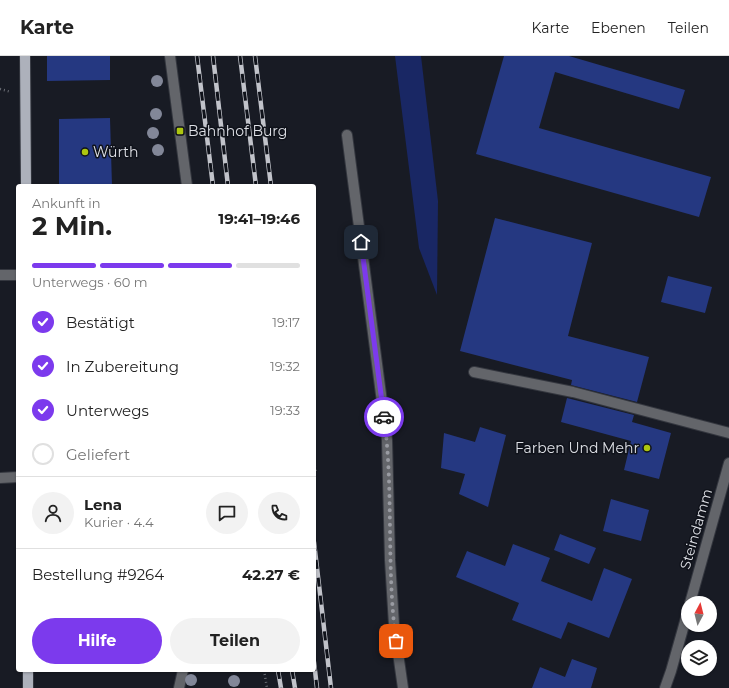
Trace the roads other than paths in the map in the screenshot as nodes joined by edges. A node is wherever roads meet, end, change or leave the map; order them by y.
1 (25, 56) edge
2 (170, 56) edge
3 (347, 135) dead end
4 (26, 184) edge
5 (187, 184) edge
6 (0, 275) edge
7 (16, 275) edge
8 (474, 372) dead end
9 (729, 433) edge
10 (729, 463) edge
11 (16, 477) edge
12 (0, 478) edge
13 (692, 596) edge
14 (682, 632) edge
15 (28, 672) edge
16 (182, 672) edge
17 (28, 688) edge
18 (179, 688) edge
19 (403, 688) edge
20 (665, 688) edge

1 - 4 main road
2 - 5 street
3 - 19 street
6 - 7 street
8 - 9 street
10 - 13 street, Steindamm
11 - 12 street
14 - 20 street
15 - 17 main road
16 - 18 street

